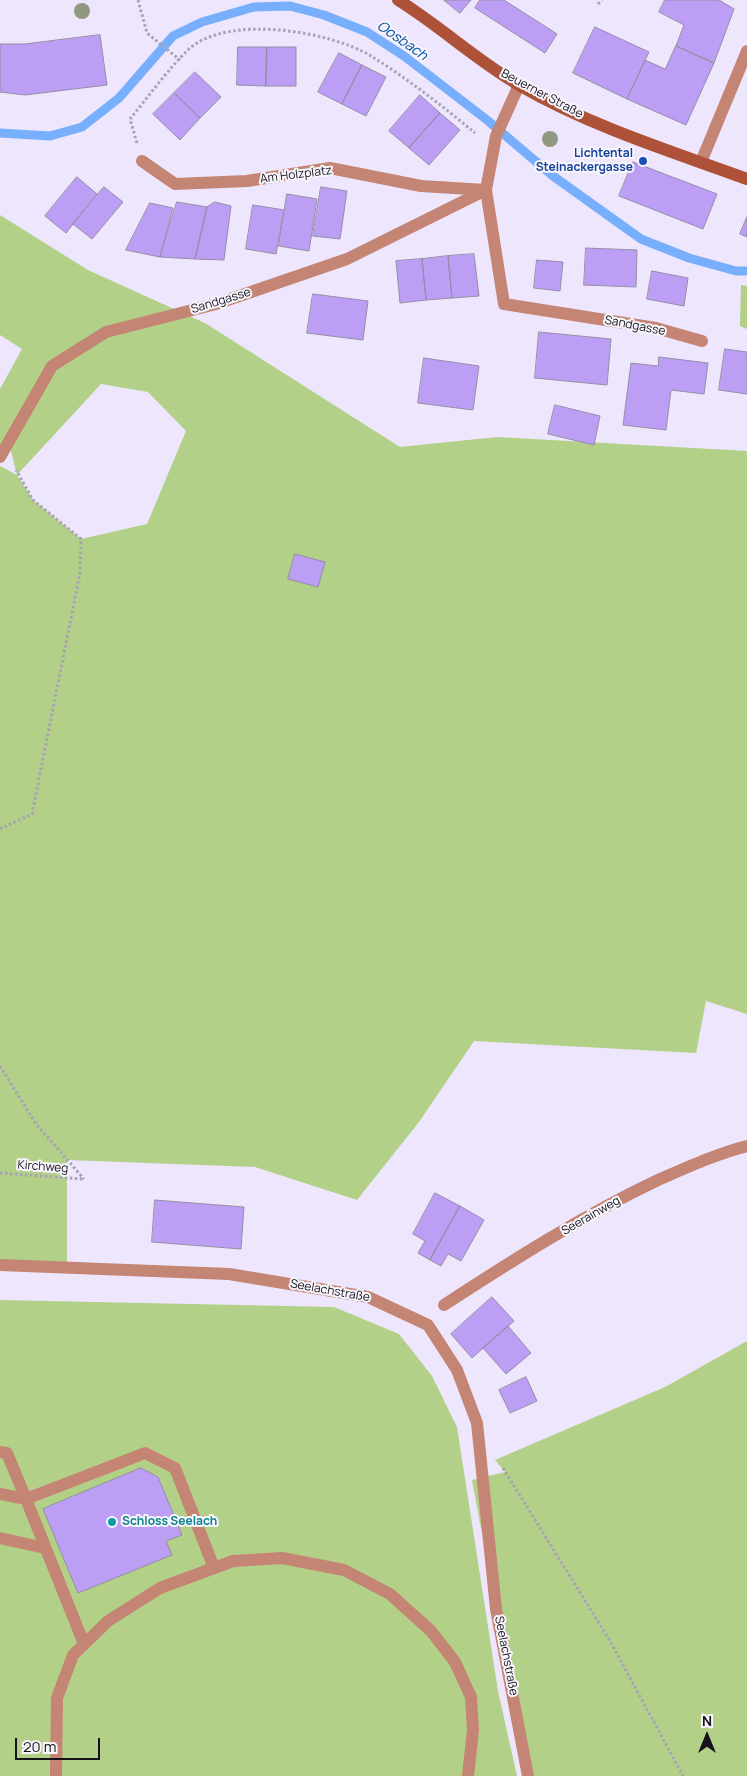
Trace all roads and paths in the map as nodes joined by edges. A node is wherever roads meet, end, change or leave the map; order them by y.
1 (138, 0) edge
2 (398, 0) edge
3 (602, 0) edge
4 (598, 4) dead end
5 (747, 51) edge
6 (180, 60) junction
7 (519, 85) junction
8 (130, 119) dead end
9 (466, 126) dead end
10 (142, 161) dead end
11 (701, 162) junction
12 (747, 179) edge
13 (486, 190) junction
14 (702, 341) dead end
15 (8, 442) junction
16 (0, 457) edge
17 (0, 829) edge
18 (0, 1066) edge
19 (747, 1146) edge
20 (0, 1173) edge
21 (0, 1265) edge
22 (444, 1305) dead end
23 (0, 1452) edge
24 (501, 1466) dead end
25 (0, 1494) edge
26 (26, 1499) junction
27 (0, 1538) edge
28 (45, 1548) junction
29 (214, 1568) junction
30 (84, 1644) junction
31 (56, 1776) edge
32 (468, 1776) edge
33 (528, 1776) edge
34 (683, 1776) edge

1 - 6 path
2 - 7 main road, Beuerner Straße
3 - 4 path
5 - 11 street
6 - 8 path
6 - 9 path
7 - 11 main road, Beuerner Straße
7 - 13 street, Sandgasse
10 - 13 street, Am Holzplatz
11 - 12 main road, Beuerner Straße
13 - 14 street, Sandgasse
13 - 15 street, Sandgasse
15 - 16 street, Sandgasse
15 - 17 path
18 - 20 path, Kirchweg
19 - 22 street, Seerainweg
21 - 33 street, Seelachstraße
23 - 26 street
24 - 34 path
25 - 26 street
26 - 28 street
26 - 29 street
27 - 28 street
28 - 30 street
29 - 30 street
29 - 32 street
30 - 31 street

